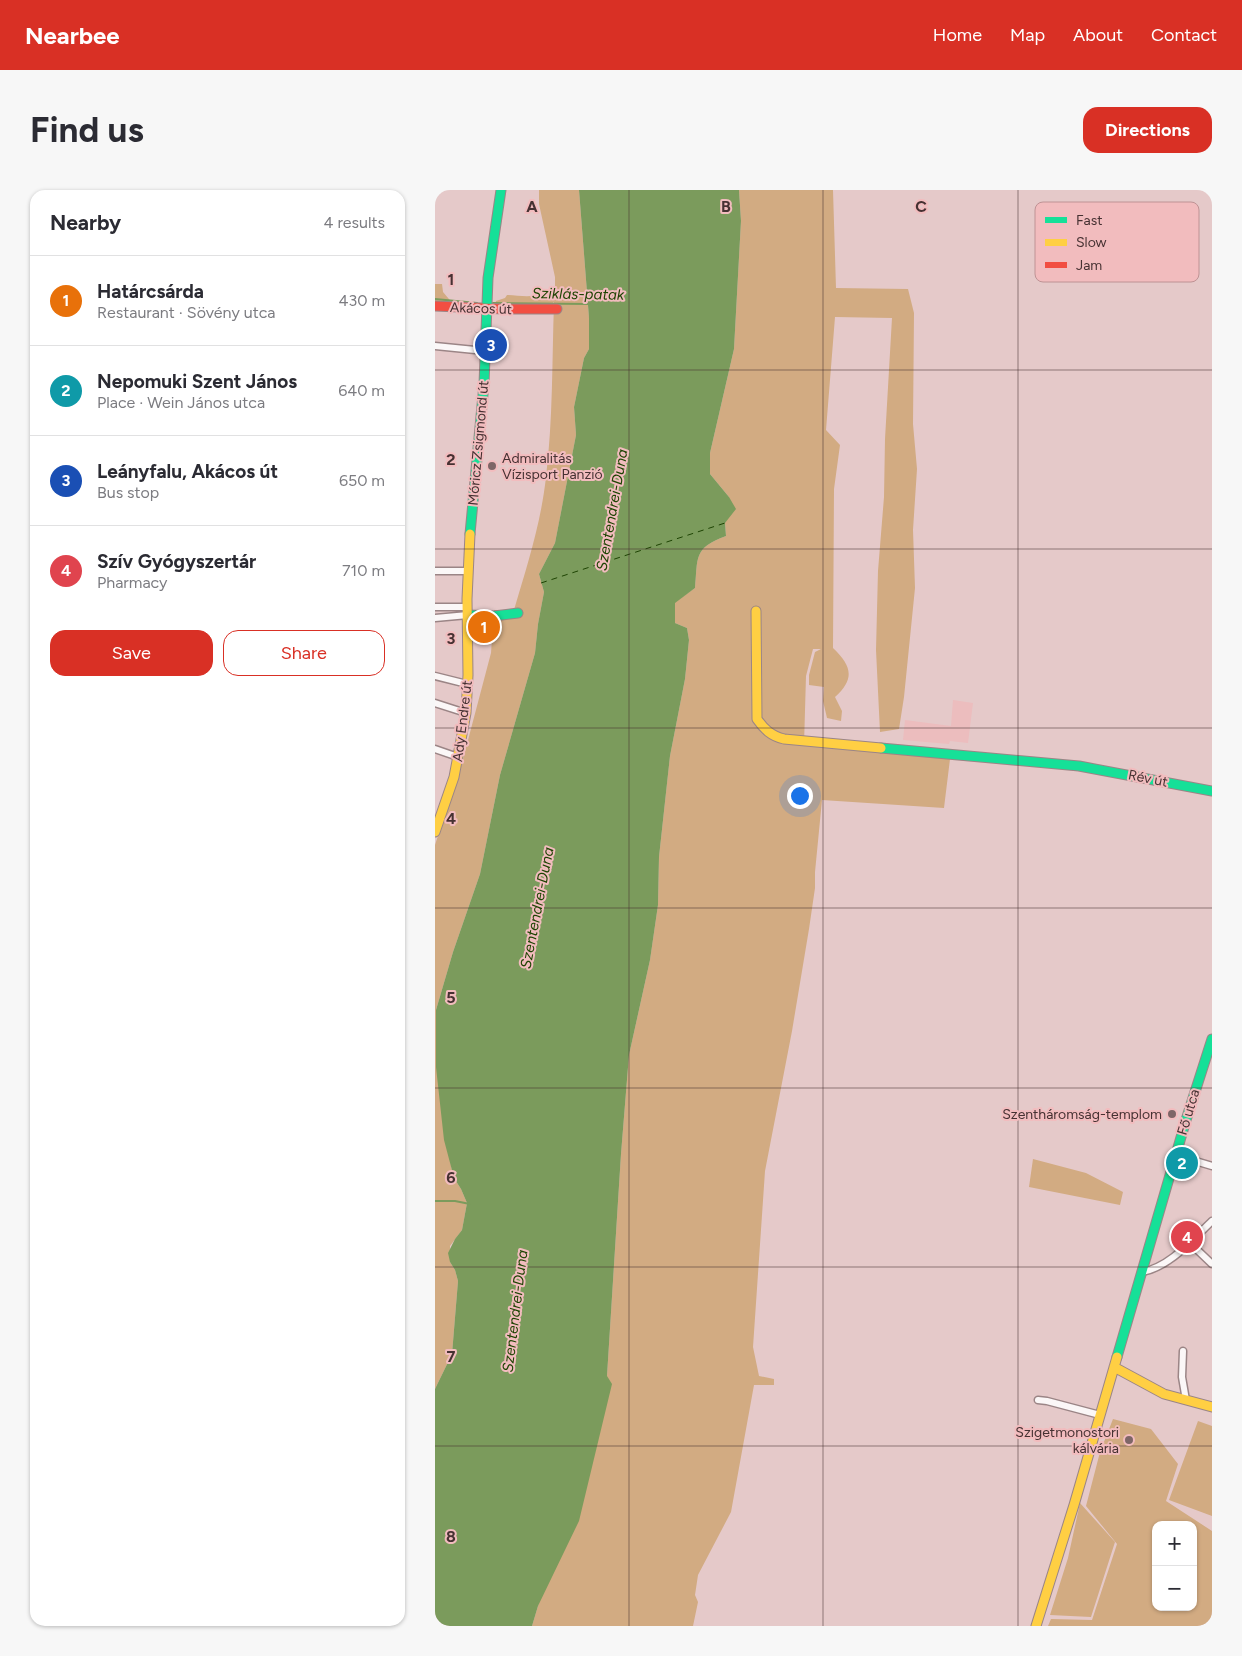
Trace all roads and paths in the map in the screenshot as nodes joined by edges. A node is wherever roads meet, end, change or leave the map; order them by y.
1 (501, 190) edge
2 (435, 306) edge
3 (486, 309) junction
4 (557, 309) dead end
5 (435, 346) edge
6 (485, 350) junction
7 (435, 571) edge
8 (468, 571) junction
9 (435, 608) edge
10 (467, 611) junction
11 (756, 611) dead end
12 (518, 613) dead end
13 (435, 618) edge
14 (435, 676) edge
15 (467, 684) junction
16 (435, 703) edge
17 (466, 713) junction
18 (435, 749) edge
19 (458, 756) junction
20 (1212, 791) edge
21 (435, 832) edge
22 (1212, 1039) edge
23 (1175, 1155) junction
24 (1212, 1166) edge
25 (1212, 1221) edge
26 (1189, 1242) junction
27 (1212, 1264) edge
28 (1142, 1272) junction
29 (1183, 1351) dead end
30 (1114, 1367) junction
31 (1037, 1400) dead end
32 (1186, 1400) junction
33 (1212, 1407) edge
34 (1100, 1415) junction
35 (1036, 1626) edge

1 - 3 main road, Móricz Zsigmond út
2 - 3 main road, Akácos út
3 - 4 main road, Akácos út
3 - 6 main road, Móricz Zsigmond út
5 - 6 street
6 - 8 main road, Móricz Zsigmond út
7 - 8 street
8 - 10 main road, Móricz Zsigmond út
9 - 10 street
10 - 12 main road
10 - 13 street
10 - 15 main road, Ady Endre út
11 - 20 main road, Rév út
14 - 15 street
15 - 17 main road, Ady Endre út
16 - 17 street
17 - 19 main road, Ady Endre út
18 - 19 street
19 - 21 main road, Ady Endre út
22 - 23 main road, Fő utca
23 - 24 street
23 - 28 main road, Fő utca
25 - 26 street
26 - 27 street
26 - 28 street
28 - 30 main road, Fő utca
29 - 32 street
30 - 32 main road
30 - 34 main road, Fő utca
31 - 34 street
32 - 33 main road
34 - 35 main road, Fő utca

